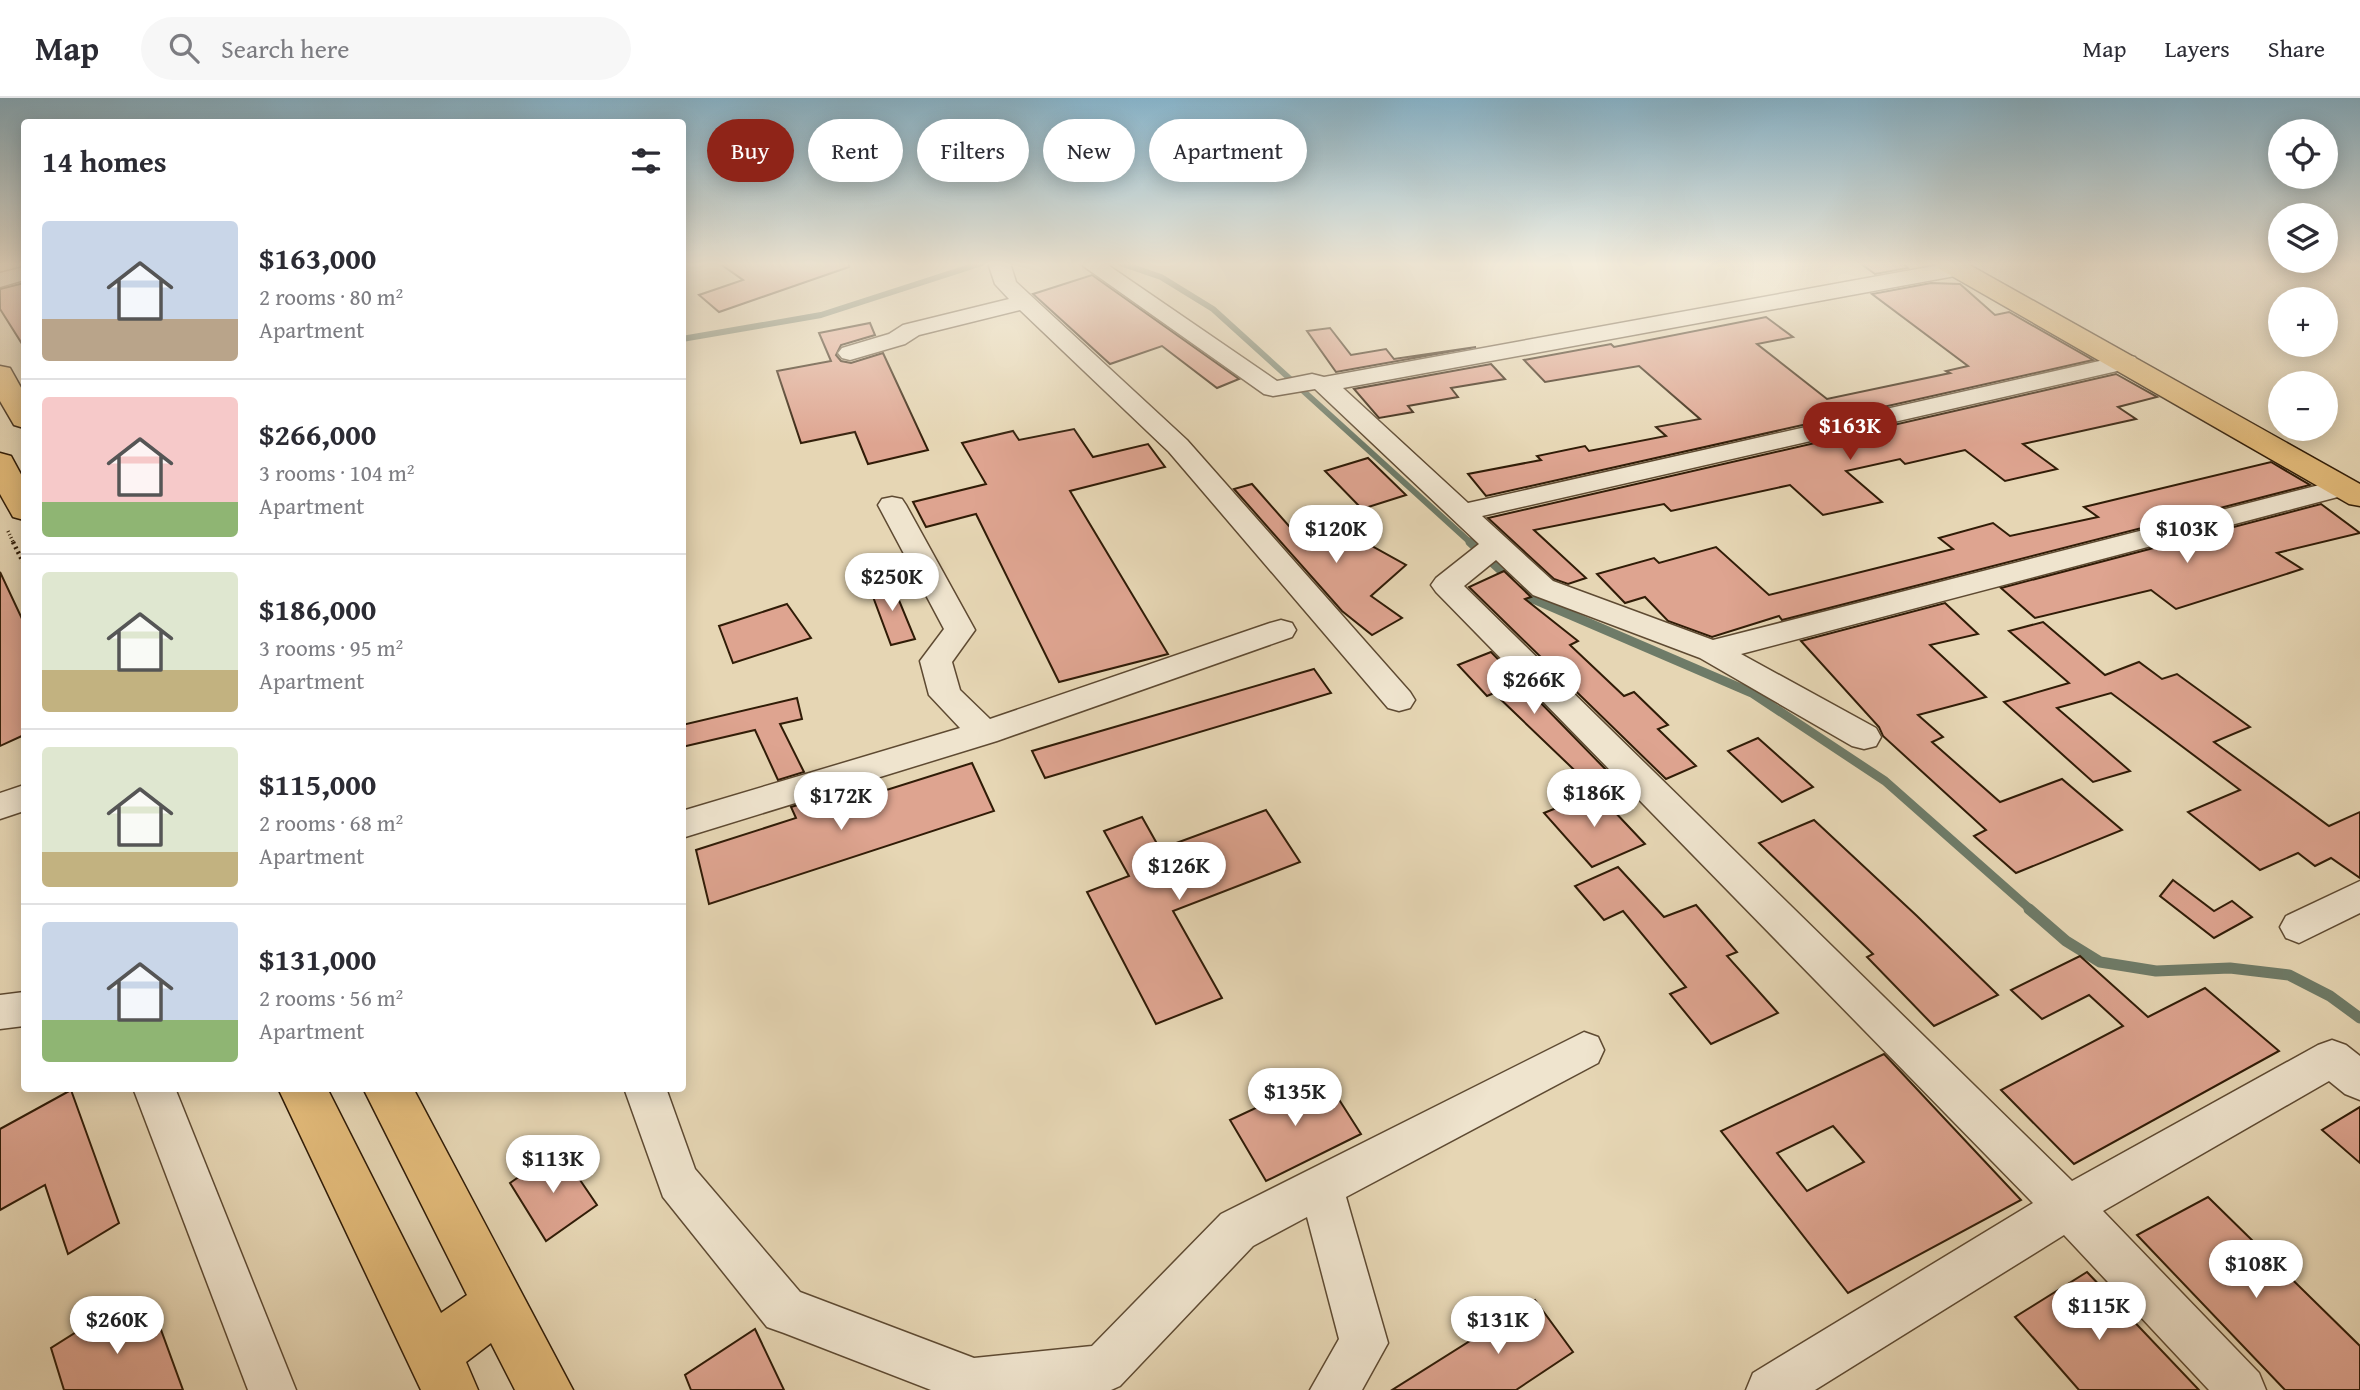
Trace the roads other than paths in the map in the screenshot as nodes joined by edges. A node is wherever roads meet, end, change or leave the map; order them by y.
1 (938, 323) edge
2 (1047, 323) edge
3 (1178, 323) edge
4 (1647, 323) edge
5 (2055, 323) edge
6 (850, 353) dead end
7 (2126, 362) junction
8 (0, 374) edge
9 (1324, 384) junction
10 (21, 413) edge
11 (0, 461) edge
12 (2352, 492) edge
13 (892, 505) dead end
14 (1463, 512) junction
15 (14, 516) edge
16 (1488, 552) junction
17 (1281, 630) dead end
18 (1711, 651) junction
19 (1399, 700) dead end
20 (985, 733) junction
21 (1864, 737) dead end
22 (21, 799) edge
23 (0, 806) edge
24 (686, 824) edge
25 (2360, 896) edge
26 (2299, 928) dead end
27 (21, 1009) edge
28 (0, 1012) edge
29 (1584, 1050) dead end
30 (2360, 1081) edge
31 (156, 1092) edge
32 (304, 1092) edge
33 (389, 1092) edge
34 (646, 1092) edge
35 (1321, 1187) junction
36 (2068, 1207) junction
37 (500, 1304) junction
38 (441, 1371) edge
39 (977, 1386) edge
40 (272, 1390) edge
41 (545, 1390) edge
42 (1334, 1390) edge
43 (1770, 1390) edge
44 (2242, 1390) edge

1 - 6 street
2 - 19 street
3 - 9 street
4 - 9 street
5 - 7 main road
7 - 12 main road
7 - 14 street
8 - 10 main road
9 - 14 street
11 - 15 main road
12 - 18 street
13 - 20 street
14 - 16 street
16 - 18 street
16 - 36 street
17 - 20 street
18 - 21 street
20 - 24 street
22 - 23 street
25 - 26 street
27 - 28 street
29 - 35 street
30 - 36 street
31 - 40 street
32 - 38 main road
33 - 37 main road
34 - 39 street
35 - 39 street
35 - 42 street
36 - 43 street
36 - 44 street
37 - 38 main road
37 - 41 main road

